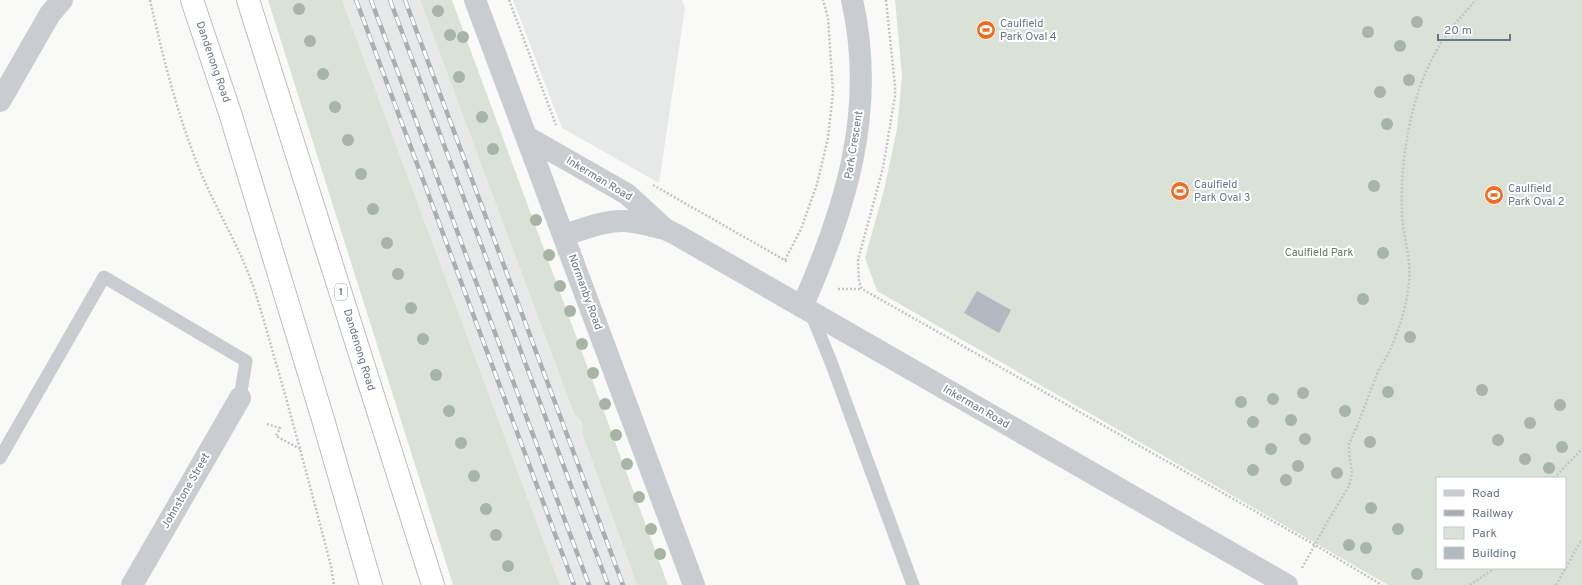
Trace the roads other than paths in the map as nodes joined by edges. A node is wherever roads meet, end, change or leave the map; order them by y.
1 (62, 0) edge
2 (192, 0) edge
3 (248, 0) edge
4 (476, 0) edge
5 (852, 0) edge
6 (0, 101) edge
7 (527, 137) junction
8 (665, 228) junction
9 (563, 235) junction
10 (806, 310) junction
11 (240, 398) joint
12 (0, 458) edge
13 (1282, 580) edge
14 (132, 585) edge
15 (371, 585) edge
16 (434, 585) edge
17 (694, 585) edge
18 (913, 585) edge

1 - 6 street
2 - 15 highway, Dandenong Road
3 - 16 highway, Dandenong Road / 1
4 - 7 street, Normanby Road
5 - 10 street, Park Crescent
7 - 8 street, Inkerman Road
7 - 9 street, Normanby Road
8 - 9 street, Inkerman Road
8 - 10 street, Inkerman Road
9 - 17 street, Normanby Road
10 - 13 street, Inkerman Road
10 - 18 lane
11 - 12 lane
11 - 14 street, Johnstone Street

